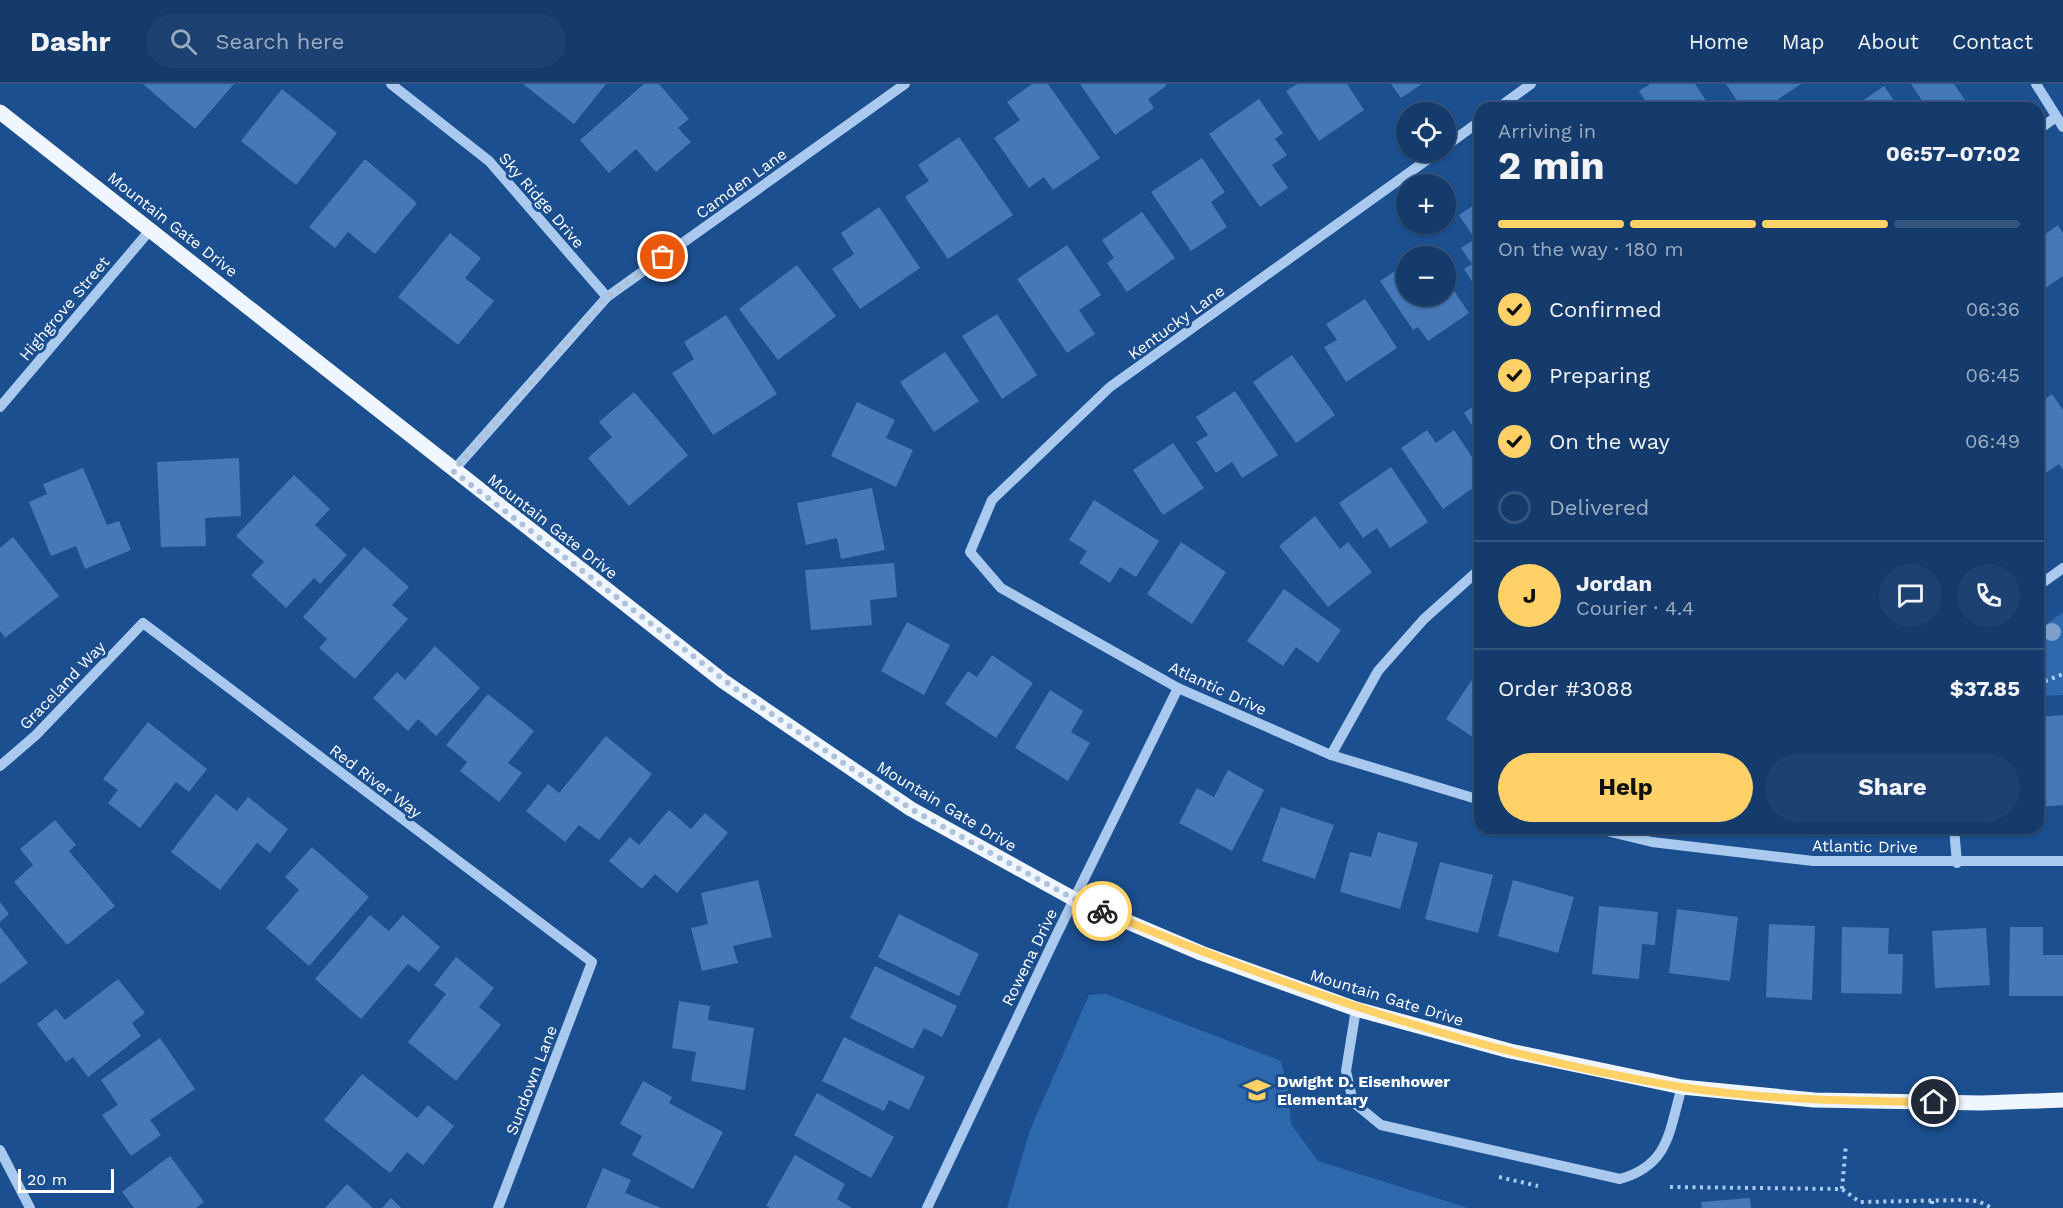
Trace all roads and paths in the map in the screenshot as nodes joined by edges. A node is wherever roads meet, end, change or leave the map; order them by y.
1 (391, 84) edge
2 (905, 84) edge
3 (1531, 84) edge
4 (2036, 84) edge
5 (1506, 102) edge
6 (0, 112) edge
7 (2056, 117) junction
8 (1474, 125) edge
9 (2044, 126) edge
10 (2063, 127) edge
11 (1456, 139) edge
12 (1424, 162) edge
13 (151, 228) junction
14 (607, 297) junction
15 (0, 407) edge
16 (453, 471) junction
17 (970, 552) joint
18 (2063, 568) edge
19 (1474, 574) edge
20 (2044, 582) edge
21 (143, 623) joint
22 (2063, 674) edge
23 (2044, 682) edge
24 (1178, 688) junction
25 (1332, 755) junction
26 (0, 766) edge
27 (1474, 798) edge
28 (1619, 834) edge
29 (1955, 834) edge
30 (2063, 861) edge
31 (1957, 863) junction
32 (1074, 899) junction
33 (592, 962) joint
34 (1356, 1009) junction
35 (1682, 1087) junction
36 (2063, 1100) edge
37 (1846, 1144) dead end
38 (0, 1150) edge
39 (1499, 1177) dead end
40 (1538, 1186) dead end
41 (1670, 1187) dead end
42 (1842, 1189) junction
43 (1932, 1201) junction
44 (30, 1208) edge
45 (498, 1208) edge
46 (927, 1208) edge
47 (1932, 1208) edge
48 (1992, 1208) edge

1 - 14 street, Sky Ridge Drive
2 - 14 street, Camden Lane
3 - 5 street
4 - 7 street
6 - 13 main road, Mountain Gate Drive
7 - 9 street
7 - 10 street
8 - 11 street
12 - 17 street, Kentucky Lane
13 - 15 street, Highgrove Street
13 - 16 main road, Mountain Gate Drive
14 - 16 street, Camden Lane
16 - 32 main road, Mountain Gate Drive
17 - 24 street, Atlantic Drive
18 - 20 street
19 - 25 street
21 - 26 street, Graceland Way
21 - 33 street, Red River Way
22 - 23 path
24 - 25 street, Atlantic Drive
24 - 32 street, Rowena Drive
25 - 27 street, Atlantic Drive
28 - 31 street, Atlantic Drive
29 - 31 street
30 - 31 street, Atlantic Drive
32 - 34 main road, Mountain Gate Drive
32 - 46 street, Rowena Drive
33 - 45 street, Sundown Lane
34 - 35 main road, Mountain Gate Drive
34 - 35 street
35 - 36 main road, Mountain Gate Drive
37 - 42 path
38 - 44 street
39 - 40 path
41 - 42 path
42 - 43 path
43 - 47 path
43 - 48 path

